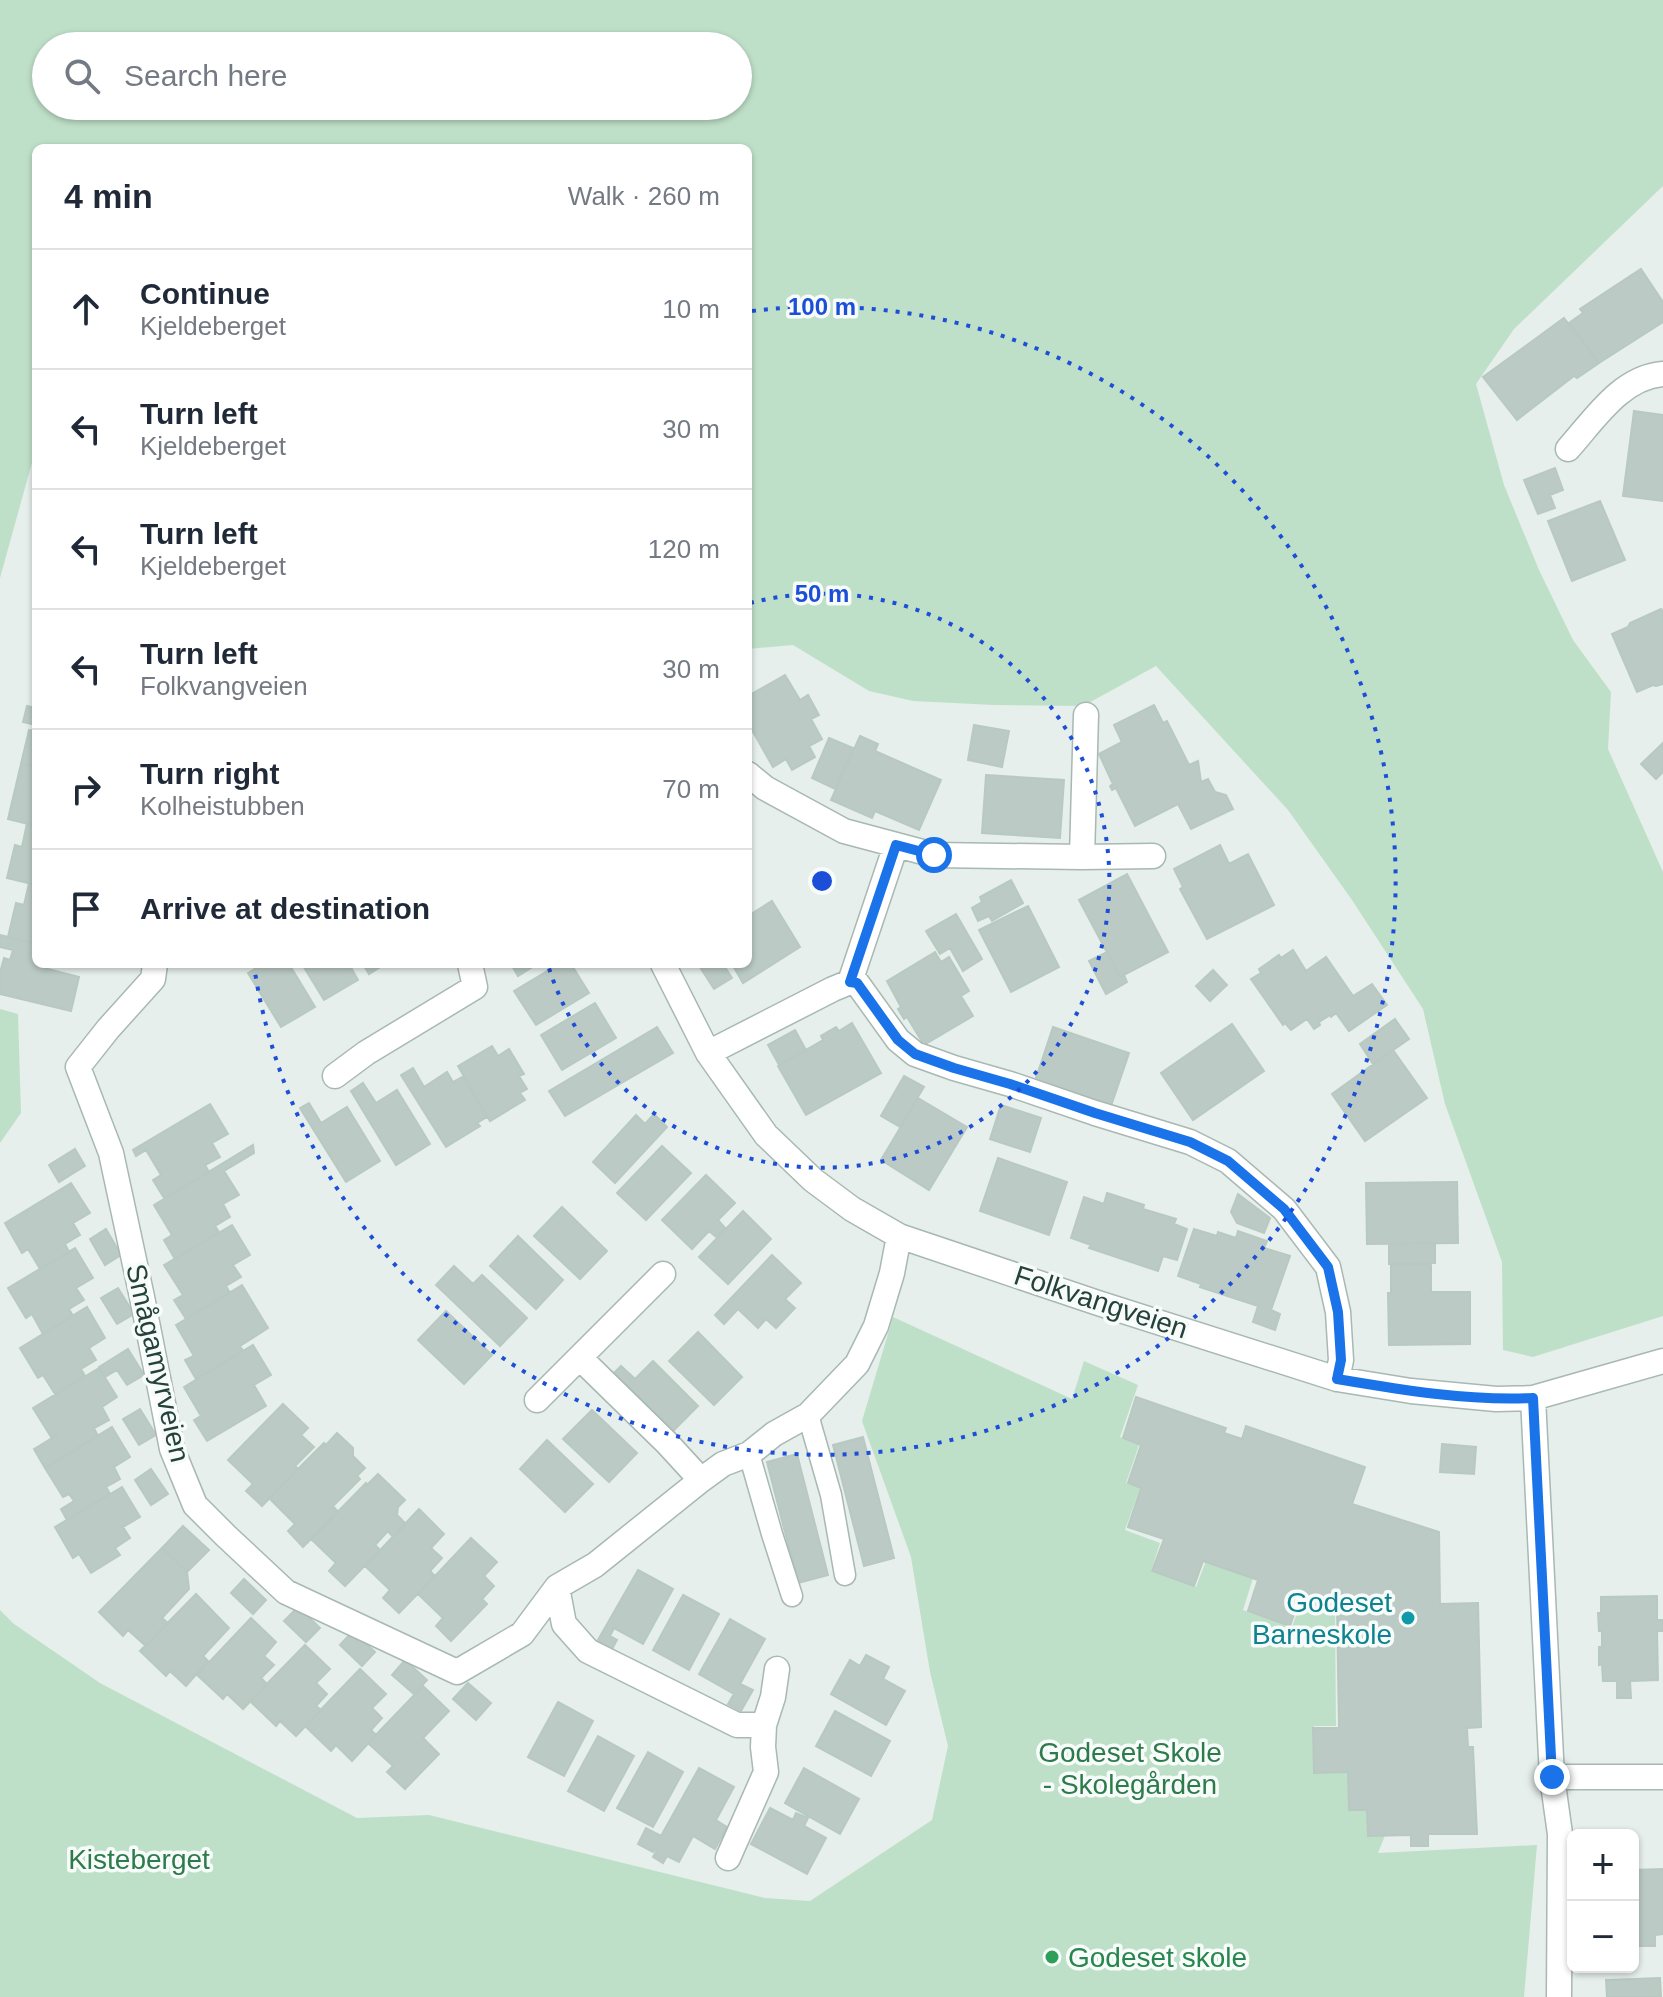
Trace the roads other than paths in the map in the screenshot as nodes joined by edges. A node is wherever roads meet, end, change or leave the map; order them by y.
1 (1663, 374) edge
2 (1568, 449) dead end
3 (1086, 715) dead end
4 (752, 777) edge
5 (896, 845) junction
6 (1153, 856) dead end
7 (1082, 857) junction
8 (154, 968) edge
9 (471, 968) edge
10 (665, 968) edge
11 (850, 982) junction
12 (708, 1053) junction
13 (335, 1076) dead end
14 (899, 1236) junction
15 (663, 1274) dead end
16 (580, 1358) junction
17 (1663, 1361) edge
18 (1337, 1379) junction
19 (1533, 1398) junction
20 (537, 1400) dead end
21 (808, 1415) junction
22 (749, 1454) junction
23 (701, 1480) junction
24 (845, 1575) dead end
25 (557, 1587) junction
26 (792, 1596) dead end
27 (777, 1669) dead end
28 (764, 1725) junction
29 (1552, 1777) junction
30 (1663, 1777) edge
31 (728, 1858) dead end
32 (1559, 1997) edge

1 - 2 street
3 - 7 street
4 - 5 street
5 - 7 street
5 - 11 street
6 - 7 street
8 - 25 street, Smågamyrveien
9 - 13 street
10 - 12 street, Folkvangveien
11 - 12 street
11 - 18 street
12 - 14 street, Folkvangveien
14 - 18 street, Folkvangveien
14 - 21 street, Smågamyrveien
15 - 16 street
16 - 20 street
16 - 23 street
17 - 19 street, Folkvangveien
18 - 19 street, Folkvangveien
19 - 29 street
21 - 22 street, Smågamyrveien
21 - 24 lane
22 - 23 street, Smågamyrveien
22 - 26 lane
23 - 25 street, Smågamyrveien
25 - 28 street
27 - 28 street
28 - 31 street
29 - 30 street
29 - 32 street

